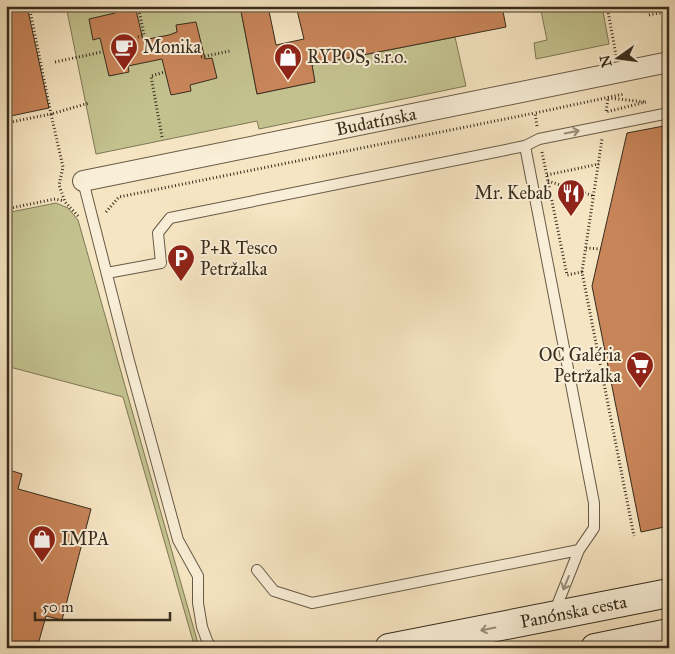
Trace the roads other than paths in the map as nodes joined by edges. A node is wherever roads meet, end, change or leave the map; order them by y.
1 (669, 62) edge
2 (669, 113) edge
3 (526, 146) junction
4 (83, 181) joint
5 (107, 273) junction
6 (579, 550) junction
7 (257, 570) dead end
8 (669, 593) edge
9 (552, 616) junction
10 (669, 633) edge
11 (213, 648) edge
12 (389, 648) edge
13 (595, 648) edge

1 - 4 street, Budatínska
3 -> 2 lane
3 - 5 lane
3 - 6 lane
4 - 5 lane
5 - 11 lane
6 - 7 lane
6 -> 9 lane
8 - 9 main road, Panónska cesta
9 -> 12 main road, Panónska cesta
10 - 13 main road

